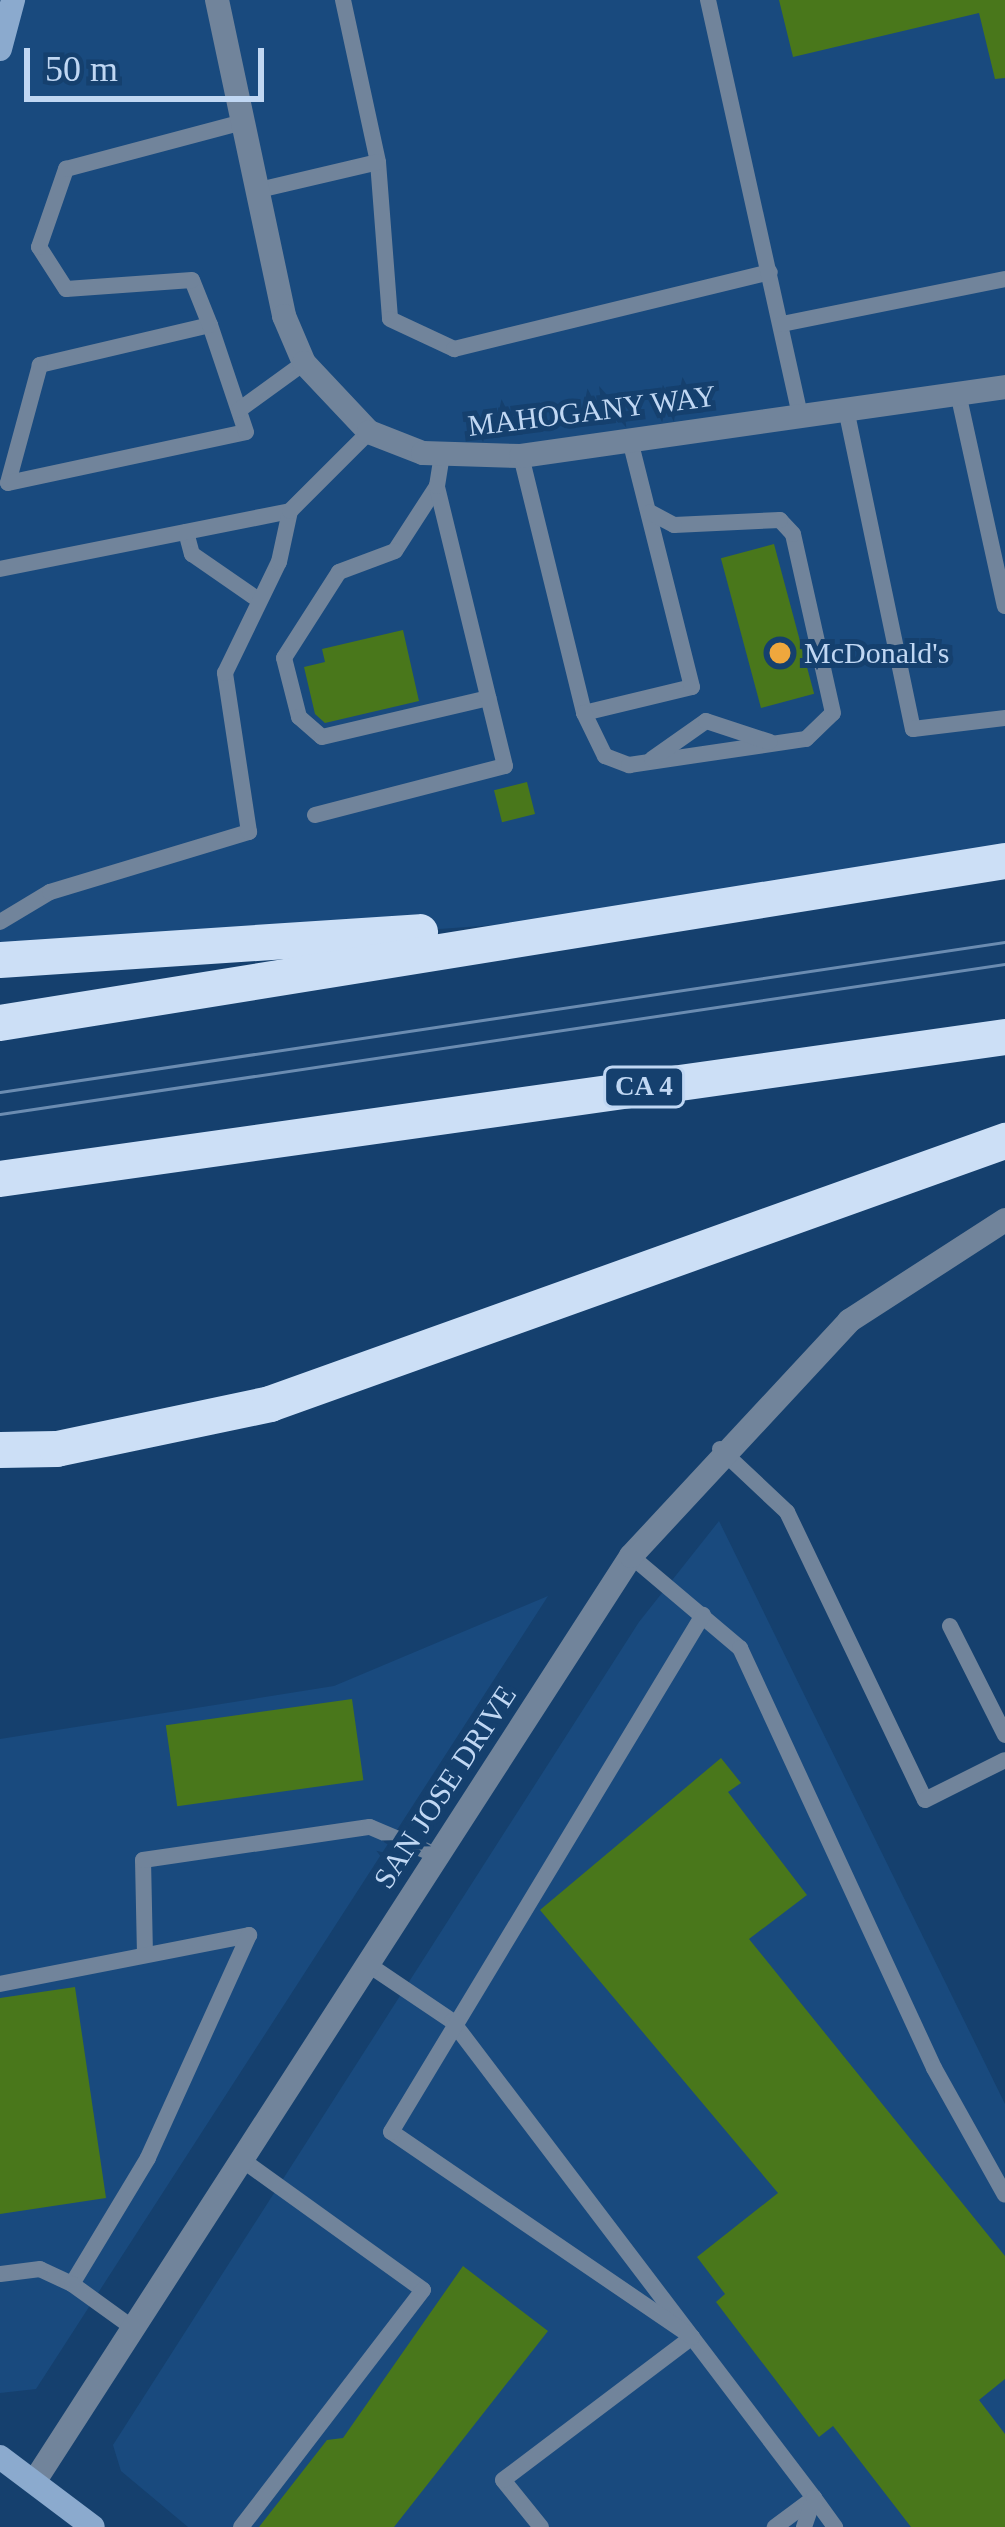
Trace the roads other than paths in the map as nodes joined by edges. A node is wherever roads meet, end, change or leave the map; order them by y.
1 (13, 0) edge
2 (218, 0) edge
3 (343, 0) edge
4 (708, 0) edge
5 (0, 49) edge
6 (246, 121) junction
7 (378, 162) junction
8 (259, 190) junction
9 (770, 272) junction
10 (1005, 279) edge
11 (782, 325) junction
12 (210, 326) junction
13 (304, 363) junction
14 (1005, 387) edge
15 (958, 393) junction
16 (846, 409) junction
17 (239, 410) junction
18 (800, 415) junction
19 (369, 432) junction
20 (630, 440) junction
21 (442, 455) junction
22 (521, 455) junction
23 (437, 486) junction
24 (290, 511) junction
25 (650, 512) junction
26 (186, 532) junction
27 (0, 569) edge
28 (254, 597) junction
29 (1005, 605) edge
30 (488, 698) junction
31 (584, 713) junction
32 (1005, 718) edge
33 (772, 743) junction
34 (652, 759) junction
35 (315, 814) dead end
36 (1005, 861) edge
37 (651, 914) junction
38 (0, 922) edge
39 (0, 960) edge
40 (0, 1023) edge
41 (1005, 1037) edge
42 (1005, 1141) edge
43 (0, 1179) edge
44 (1005, 1220) edge
45 (719, 1449) junction
46 (0, 1450) edge
47 (631, 1556) junction
48 (703, 1615) junction
49 (950, 1626) dead end
50 (1005, 1736) edge
51 (1005, 1760) edge
52 (436, 1855) junction
53 (146, 1955) junction
54 (366, 1963) junction
55 (0, 1984) edge
56 (452, 2021) junction
57 (242, 2159) junction
58 (1005, 2194) edge
59 (0, 2273) edge
60 (72, 2284) junction
61 (133, 2328) junction
62 (692, 2337) junction
63 (0, 2458) edge
64 (36, 2479) junction
65 (814, 2498) junction
66 (93, 2527) edge
67 (242, 2527) edge
68 (541, 2527) edge
69 (775, 2527) edge
70 (804, 2527) edge
71 (835, 2527) edge

1 - 5 street
2 - 6 street, MAHOGANY WAY
3 - 7 lane
4 - 9 lane
6 - 8 street, MAHOGANY WAY
6 - 12 lane
7 - 8 lane
7 - 9 lane
8 - 13 street, MAHOGANY WAY
9 - 11 lane
10 - 11 lane
11 - 18 lane
12 - 17 lane
12 - 17 lane
13 - 17 lane
13 - 19 street, MAHOGANY WAY
14 - 15 street, MAHOGANY WAY
15 - 16 street, MAHOGANY WAY
15 - 29 lane
16 - 18 street, MAHOGANY WAY
16 - 32 lane
18 - 20 street, MAHOGANY WAY
19 - 21 street, MAHOGANY WAY
19 - 24 lane
20 - 22 street, MAHOGANY WAY
20 - 25 lane
21 - 22 street, MAHOGANY WAY
21 - 23 lane
22 - 31 lane
23 - 30 lane
23 - 30 lane
24 - 26 lane
24 - 28 lane
25 - 31 lane
25 - 33 lane
26 - 27 lane
26 - 28 lane
28 - 38 lane
30 - 35 lane
31 - 34 lane
33 - 34 lane
33 - 34 lane
36 - 37 highway
37 - 39 highway
37 - 40 highway
41 - 43 highway, CA 4
42 - 46 highway
44 - 45 street, SAN JOSE DRIVE
45 - 47 street, SAN JOSE DRIVE
45 - 51 lane
47 - 48 lane
47 - 52 street, SAN JOSE DRIVE
48 - 56 lane
48 - 58 lane
49 - 50 lane
52 - 53 lane
52 - 54 street, SAN JOSE DRIVE
53 - 55 lane
53 - 60 lane
54 - 56 lane
54 - 57 street, SAN JOSE DRIVE
56 - 62 lane
56 - 62 lane
57 - 61 street, SAN JOSE DRIVE
57 - 67 lane
59 - 60 lane
60 - 61 lane
61 - 64 street, SAN JOSE DRIVE
62 - 65 lane
62 - 68 lane
63 - 64 street
64 - 66 street
65 - 69 lane
65 - 70 lane
65 - 71 lane

